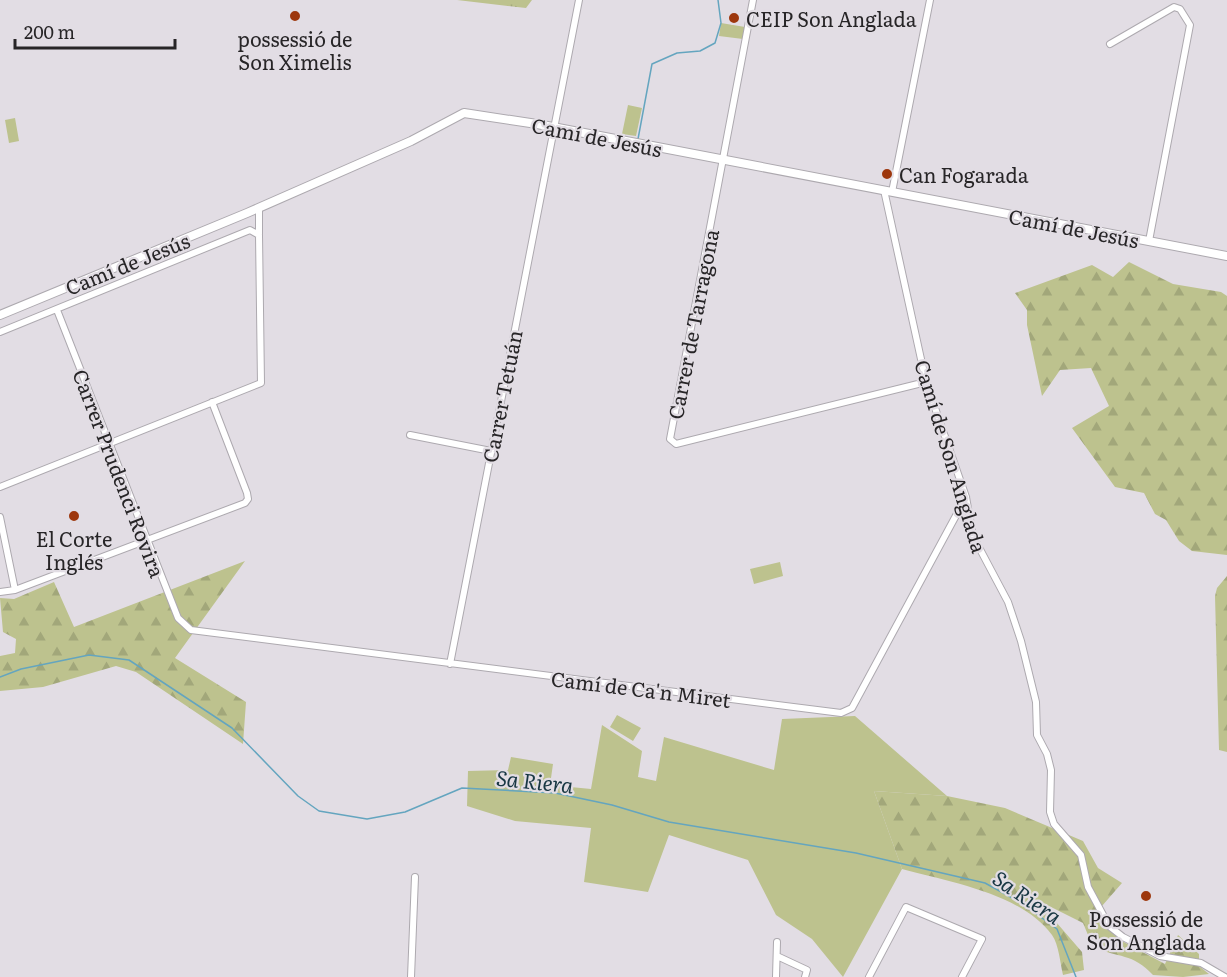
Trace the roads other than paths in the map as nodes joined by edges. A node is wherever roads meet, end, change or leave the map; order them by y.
1 (579, 0) edge
2 (753, 0) edge
3 (930, 0) edge
4 (1110, 44) dead end
5 (554, 128) junction
6 (723, 160) junction
7 (888, 191) junction
8 (259, 208) junction
9 (257, 233) junction
10 (1149, 241) junction
11 (1227, 255) edge
12 (57, 310) junction
13 (0, 315) edge
14 (0, 332) edge
15 (926, 382) junction
16 (212, 402) junction
17 (410, 435) dead end
18 (107, 444) junction
19 (491, 451) junction
20 (0, 488) edge
21 (966, 497) junction
22 (0, 517) edge
23 (145, 539) junction
24 (15, 590) junction
25 (0, 592) edge
26 (191, 630) joint
27 (450, 664) junction
28 (415, 877) dead end
29 (777, 942) dead end
30 (777, 956) junction
31 (411, 977) edge
32 (776, 977) edge
33 (805, 977) edge
34 (869, 977) edge
35 (962, 977) edge
36 (1225, 977) edge

1 - 5 street, Carrer Tetuán
2 - 6 street
3 - 7 street
4 - 10 street
5 - 6 street, Camí de Jesús
5 - 8 street, Camí de Jesús
5 - 19 street, Carrer Tetuán
6 - 7 street, Camí de Jesús
6 - 15 street, Carrer de Tarragona
7 - 10 street, Camí de Jesús
7 - 15 street, Camí de Son Anglada
8 - 9 street
8 - 13 street, Camí de Jesús
9 - 12 street, Camí de Jesús
9 - 16 street
10 - 11 street, Camí de Jesús
12 - 14 street, Camí de Jesús
12 - 18 street, Carrer Prudenci Rovira
15 - 21 street, Camí de Son Anglada
16 - 18 street
16 - 23 street
17 - 19 street
18 - 20 street
18 - 23 street, Carrer Prudenci Rovira
19 - 27 street, Carrer Tetuán
21 - 27 street, Camí de Ca'n Miret
21 - 36 street, Camí de Son Anglada
22 - 24 street
23 - 24 street
23 - 26 street, Carrer Prudenci Rovira
24 - 25 street
26 - 27 street, Camí de Ca'n Miret
28 - 31 street
29 - 30 street
30 - 32 street
30 - 33 street
34 - 35 street

